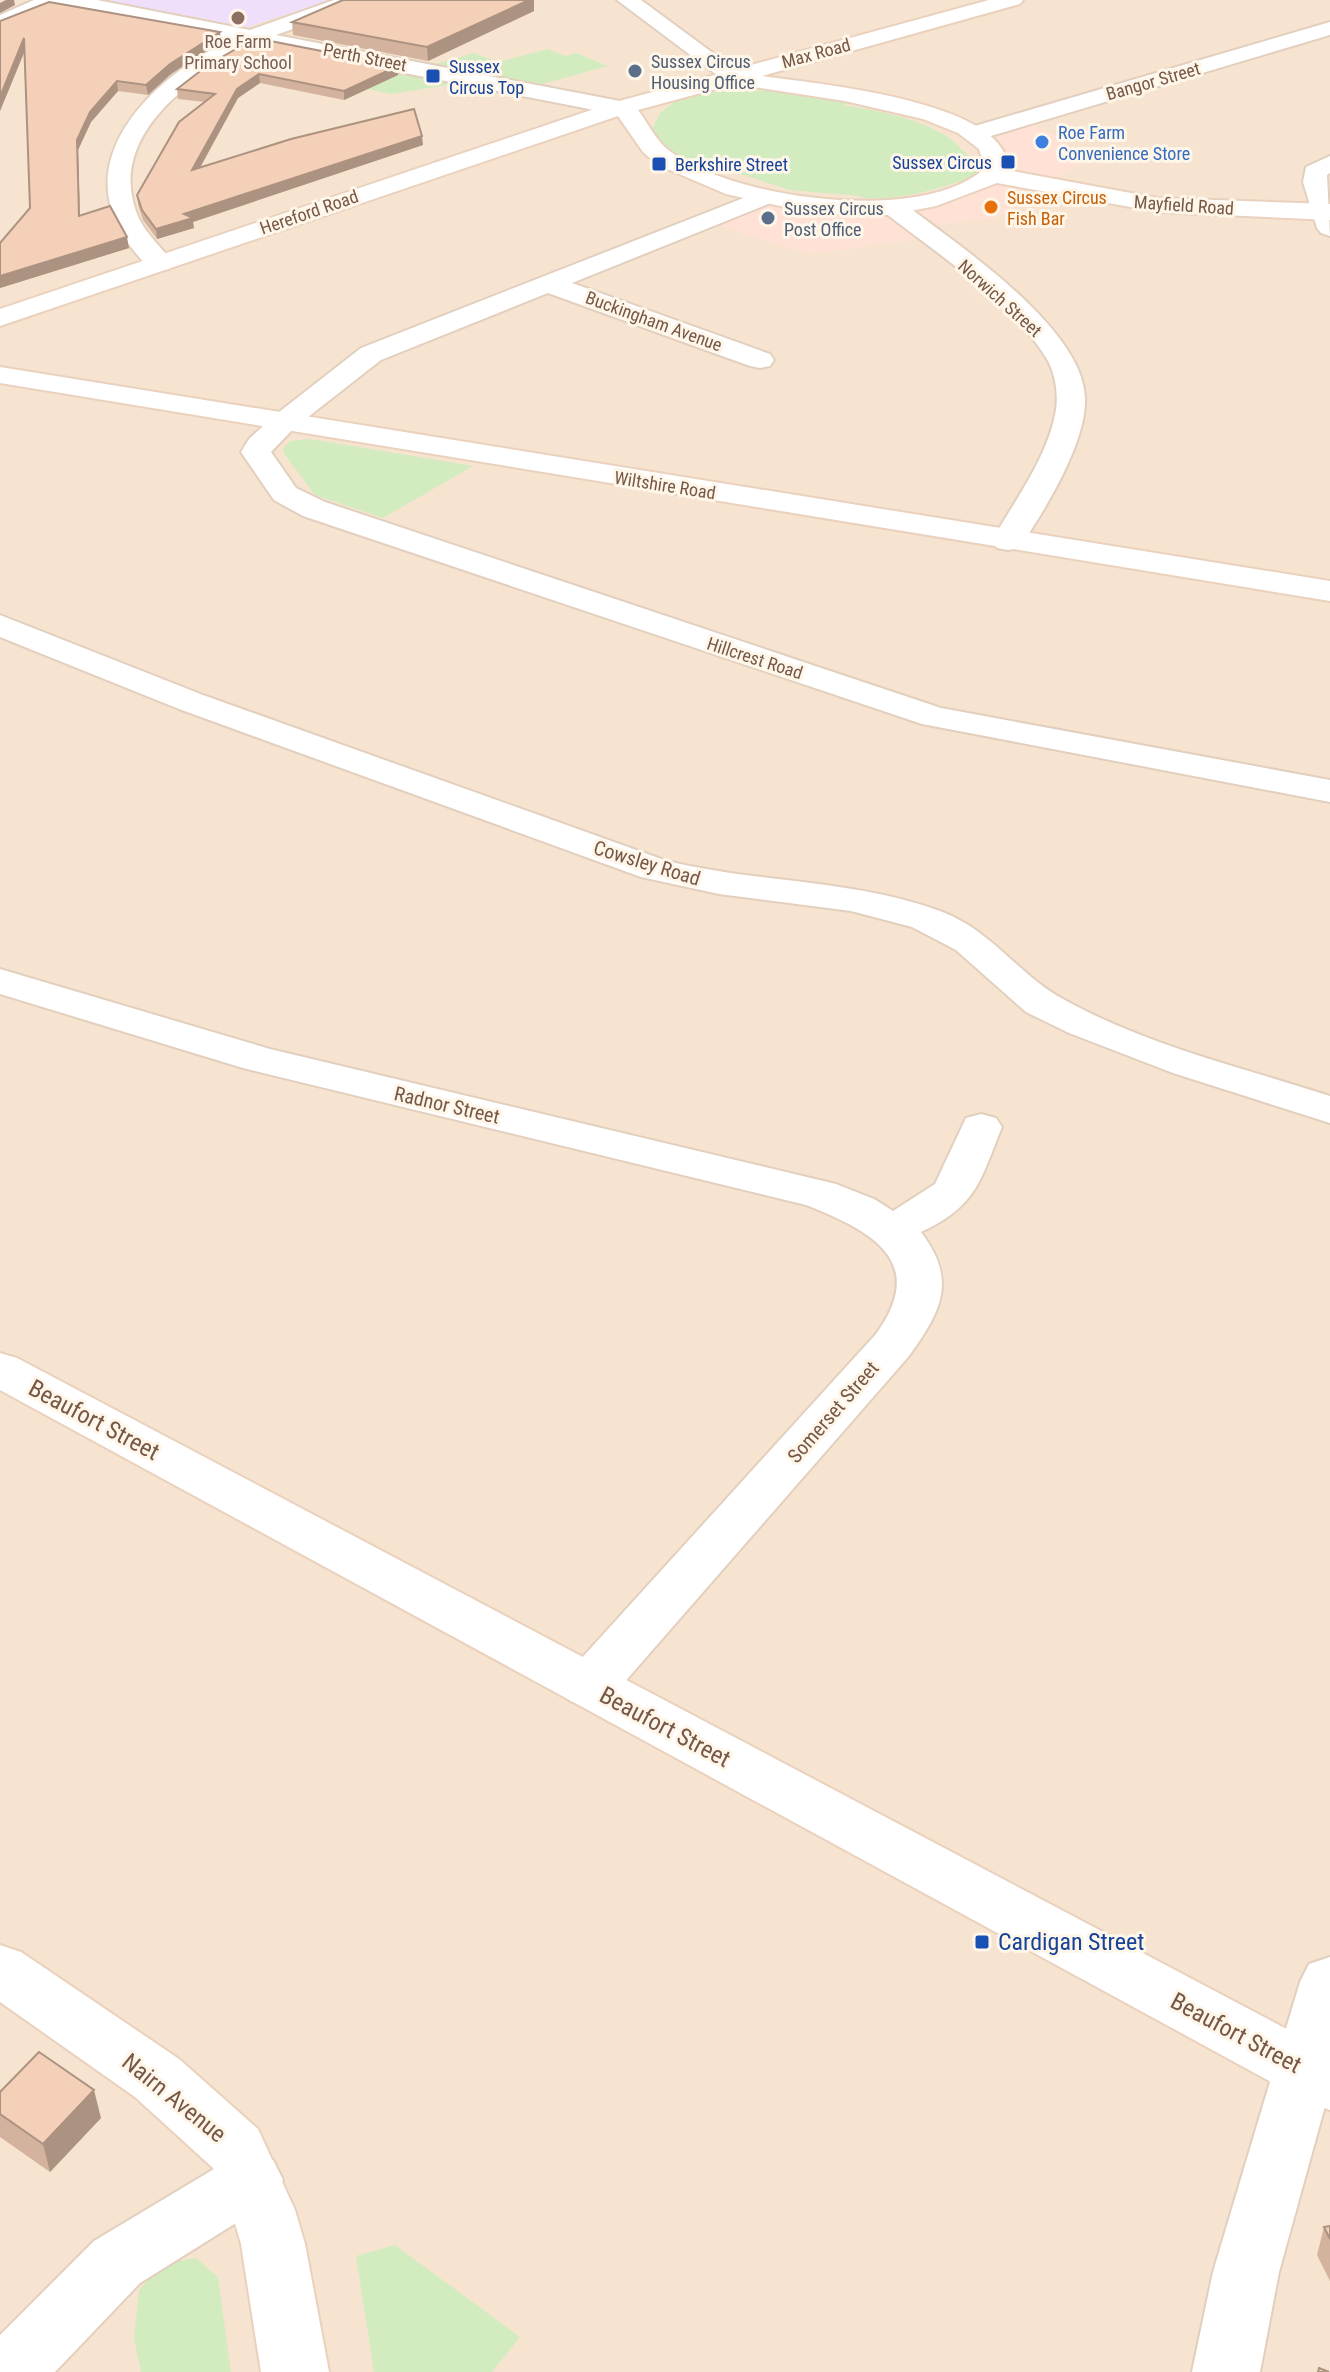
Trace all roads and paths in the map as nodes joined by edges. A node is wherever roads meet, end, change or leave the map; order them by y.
1 (52, 0) edge
2 (64, 0) edge
3 (627, 0) edge
4 (1013, 0) edge
5 (357, 5) edge
6 (0, 23) edge
7 (1330, 28) edge
8 (256, 36) junction
9 (730, 76) junction
10 (620, 108) junction
11 (976, 133) junction
12 (1330, 163) edge
13 (992, 175) junction
14 (764, 197) junction
15 (893, 207) junction
16 (1328, 217) edge
17 (160, 263) junction
18 (547, 283) junction
19 (0, 318) edge
20 (760, 360) dead end
21 (0, 375) edge
22 (284, 422) junction
23 (1008, 541) junction
24 (1330, 591) edge
25 (0, 625) edge
26 (1330, 791) edge
27 (0, 981) edge
28 (1330, 1110) edge
29 (981, 1127) dead end
30 (891, 1229) junction
31 (0, 1369) edge
32 (589, 1686) junction
33 (0, 1970) edge
34 (1330, 1982) edge
35 (1317, 2076) edge
36 (251, 2180) junction
37 (10, 2372) edge
38 (295, 2372) edge
39 (1226, 2372) edge

1 - 6 street
2 - 8 street, Perth Street
3 - 9 street
4 - 9 street, Max Road
5 - 8 street
7 - 11 street, Bangor Street
8 - 10 street, Perth Street
8 - 17 street
9 - 10 street, Max Road
9 - 11 street
10 - 14 street
10 - 17 street, Hereford Road
11 - 13 street
12 - 16 street
13 - 15 street
13 - 16 street, Mayfield Road
14 - 15 street
14 - 18 street
15 - 23 street, Norwich Street
17 - 19 street, Hereford Road
18 - 20 street, Buckingham Avenue
18 - 22 street
21 - 22 street, Wiltshire Road
22 - 23 street, Wiltshire Road
22 - 26 street, Hillcrest Road
23 - 24 street, Wiltshire Road
25 - 28 street, Cowsley Road
27 - 30 street, Radnor Street
29 - 30 street
30 - 32 street, Somerset Street
31 - 32 street, Beaufort Street
32 - 35 street, Beaufort Street
33 - 36 street, Nairn Avenue
34 - 35 street
35 - 39 street
36 - 37 street
36 - 38 street, Nairn Avenue

